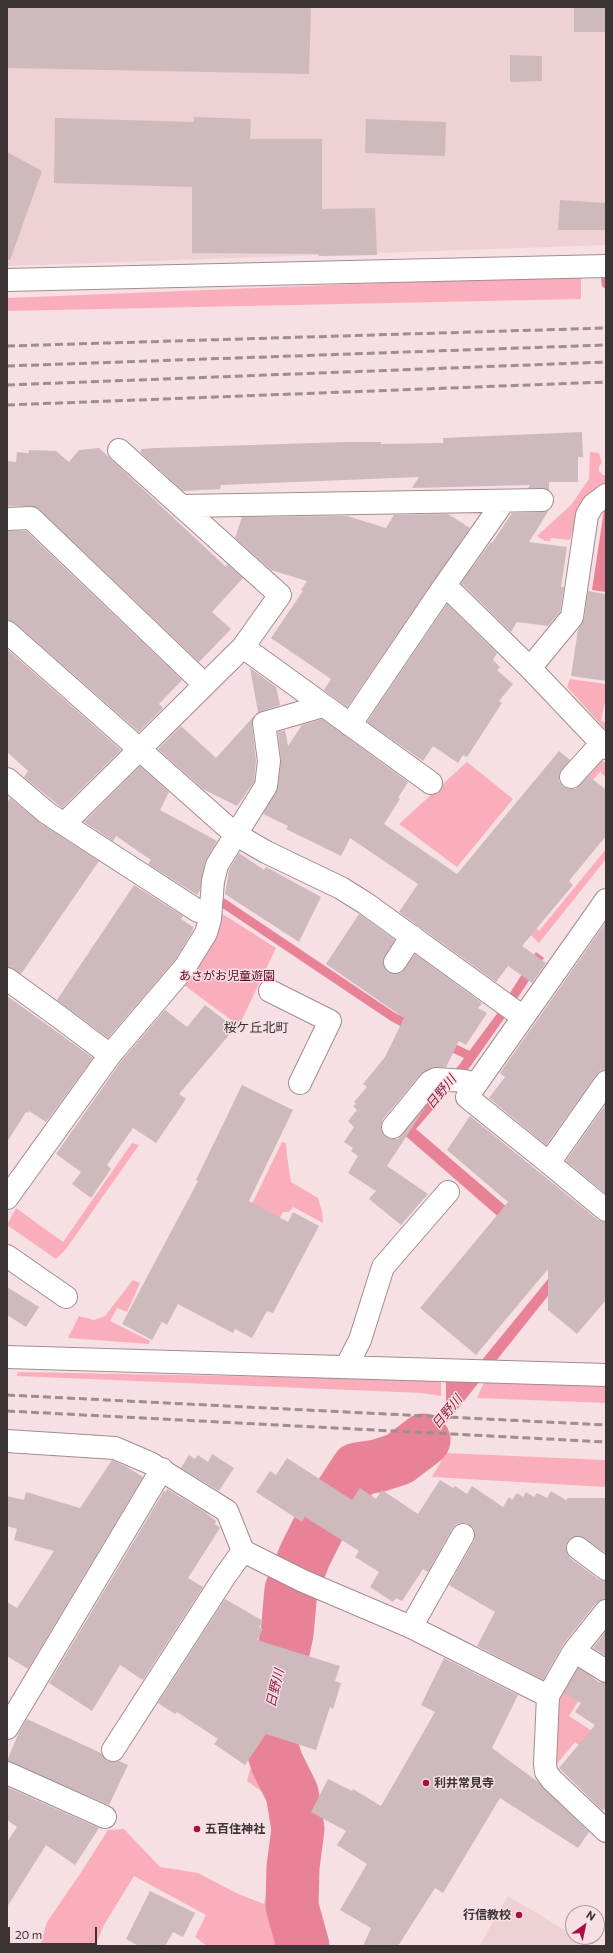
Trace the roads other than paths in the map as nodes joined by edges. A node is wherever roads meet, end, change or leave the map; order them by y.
1 (606, 266) edge
2 (7, 280) edge
3 (119, 450) dead end
4 (606, 495) edge
5 (542, 500) dead end
6 (504, 501) junction
7 (181, 506) junction
8 (7, 519) edge
9 (445, 585) junction
10 (7, 632) edge
11 (243, 647) junction
12 (530, 668) junction
13 (204, 684) junction
14 (323, 706) junction
15 (350, 725) junction
16 (604, 746) edge
17 (140, 749) junction
18 (571, 777) dead end
19 (7, 779) edge
20 (432, 784) dead end
21 (64, 824) junction
22 (235, 834) junction
23 (606, 900) edge
24 (198, 911) dead end
25 (412, 936) junction
26 (396, 962) dead end
27 (7, 979) edge
28 (270, 991) dead end
29 (513, 1010) junction
30 (110, 1055) junction
31 (606, 1082) edge
32 (300, 1083) dead end
33 (470, 1083) junction
34 (393, 1127) dead end
35 (549, 1163) junction
36 (448, 1192) dead end
37 (7, 1198) edge
38 (602, 1199) edge
39 (7, 1256) edge
40 (66, 1297) dead end
41 (7, 1357) edge
42 (346, 1367) junction
43 (606, 1375) edge
44 (7, 1441) edge
45 (162, 1469) junction
46 (463, 1535) dead end
47 (578, 1548) dead end
48 (243, 1551) junction
49 (606, 1569) edge
50 (606, 1611) edge
51 (411, 1627) junction
52 (574, 1651) junction
53 (606, 1671) edge
54 (548, 1696) junction
55 (7, 1728) edge
56 (113, 1750) dead end
57 (7, 1773) edge
58 (105, 1817) dead end
59 (606, 1831) edge

1 - 2 street
3 - 7 street
4 - 12 street
5 - 6 street
6 - 7 street
6 - 9 street
7 - 11 street
8 - 13 street
9 - 12 street
9 - 15 street
10 - 17 street
11 - 13 street
11 - 14 street
12 - 16 street
13 - 17 street
14 - 15 street
14 - 22 street
15 - 20 street
16 - 18 street
17 - 21 street
17 - 22 street
19 - 21 street
21 - 24 street
22 - 25 street
22 - 30 street
23 - 29 street
25 - 26 street
25 - 29 street
27 - 30 street
28 - 32 street
29 - 33 street
30 - 37 street
31 - 35 street
33 - 34 street
33 - 35 street
35 - 38 street
36 - 42 street
39 - 40 street
41 - 42 street
42 - 43 street
44 - 45 street
45 - 48 street
45 - 55 street
46 - 51 street
47 - 49 street
48 - 51 street
48 - 56 street
50 - 52 street
51 - 54 street
52 - 53 street
52 - 54 street
54 - 59 street
57 - 58 street

